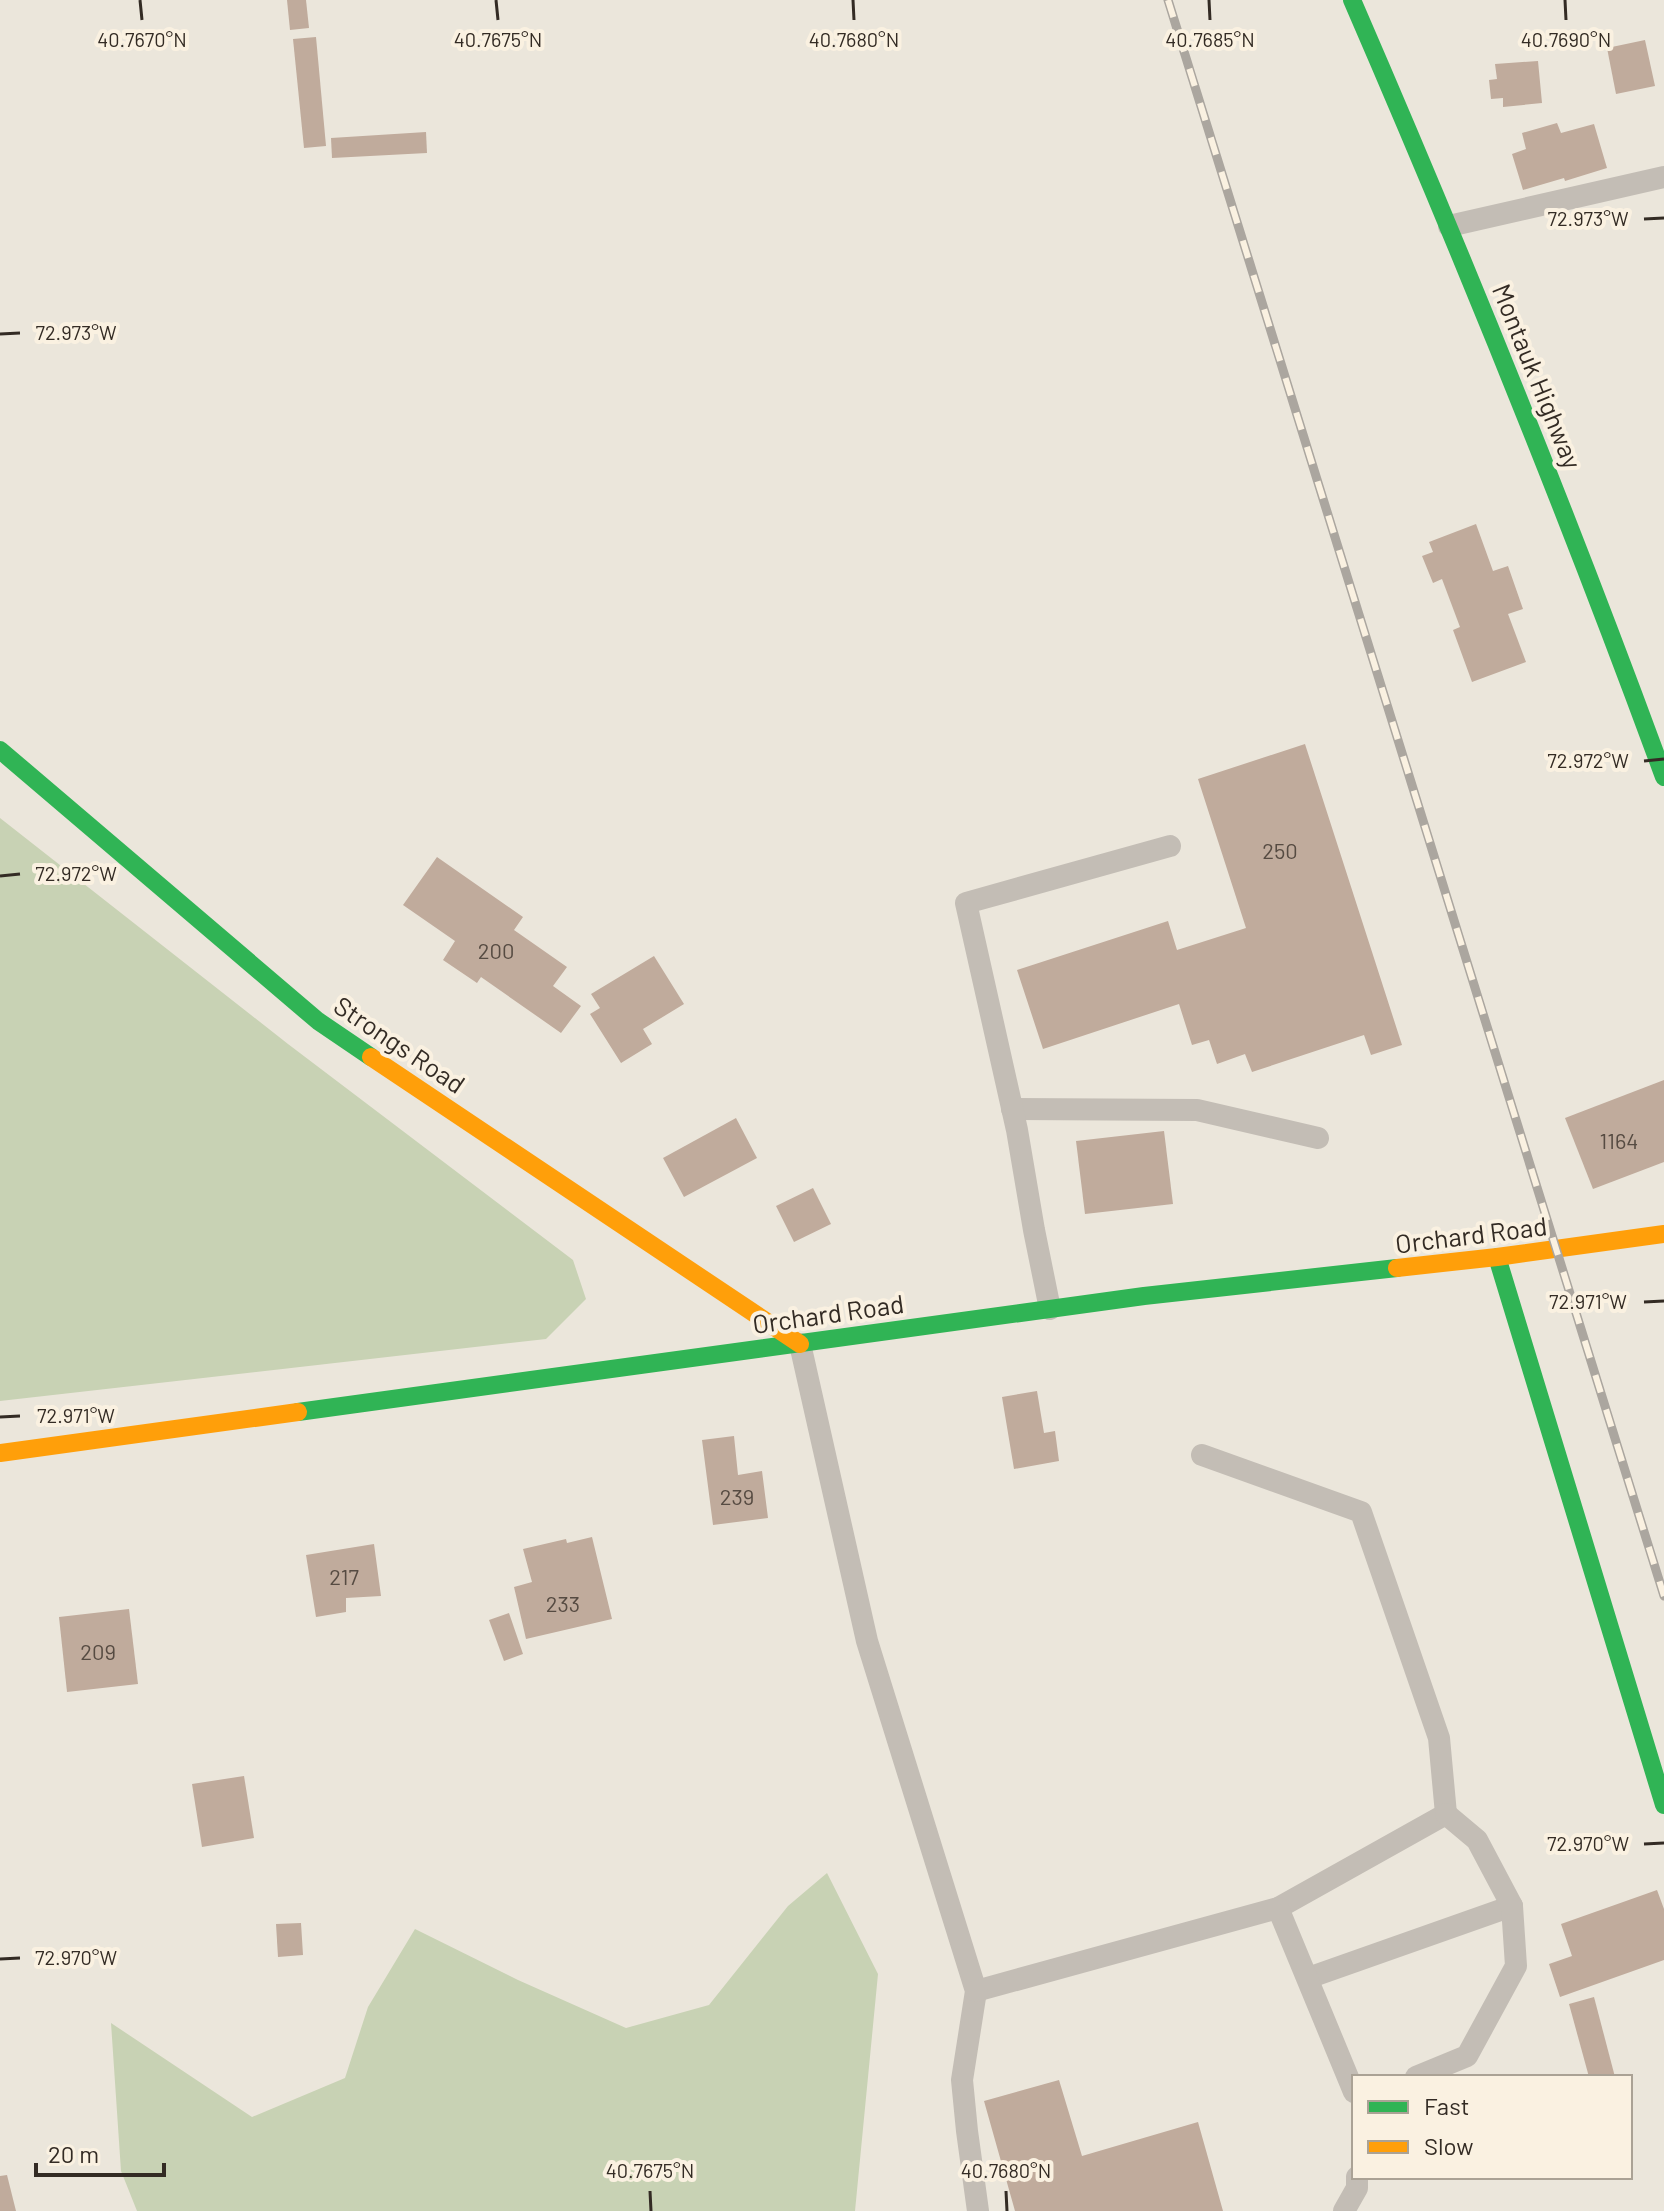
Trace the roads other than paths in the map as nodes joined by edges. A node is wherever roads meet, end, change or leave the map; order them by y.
1 (1352, 0) edge
2 (1664, 177) edge
3 (1449, 226) junction
4 (0, 750) edge
5 (1664, 777) edge
6 (1170, 846) dead end
7 (1012, 1109) junction
8 (1318, 1138) dead end
9 (1664, 1234) edge
10 (1497, 1257) junction
11 (1050, 1309) junction
12 (800, 1344) junction
13 (0, 1453) edge
14 (1202, 1455) dead end
15 (1664, 1805) edge
16 (1446, 1814) junction
17 (1512, 1906) junction
18 (1278, 1908) junction
19 (1308, 1978) junction
20 (976, 1991) junction
21 (1421, 2075) edge
22 (1352, 2087) edge
23 (1357, 2179) edge
24 (978, 2211) edge
25 (1344, 2211) edge

1 - 3 street, Montauk Highway
2 - 3 lane
3 - 5 street, Montauk Highway
4 - 12 street, Strongs Road
6 - 7 lane
7 - 8 lane
7 - 11 lane
9 - 10 street, Orchard Road
10 - 11 street, Orchard Road
10 - 15 street
11 - 12 street, Orchard Road
12 - 13 street, Orchard Road
12 - 20 lane
14 - 16 lane
16 - 17 lane
16 - 18 lane
17 - 19 lane
17 - 21 lane
18 - 19 lane
18 - 20 lane
19 - 22 lane
20 - 24 lane
23 - 25 lane

